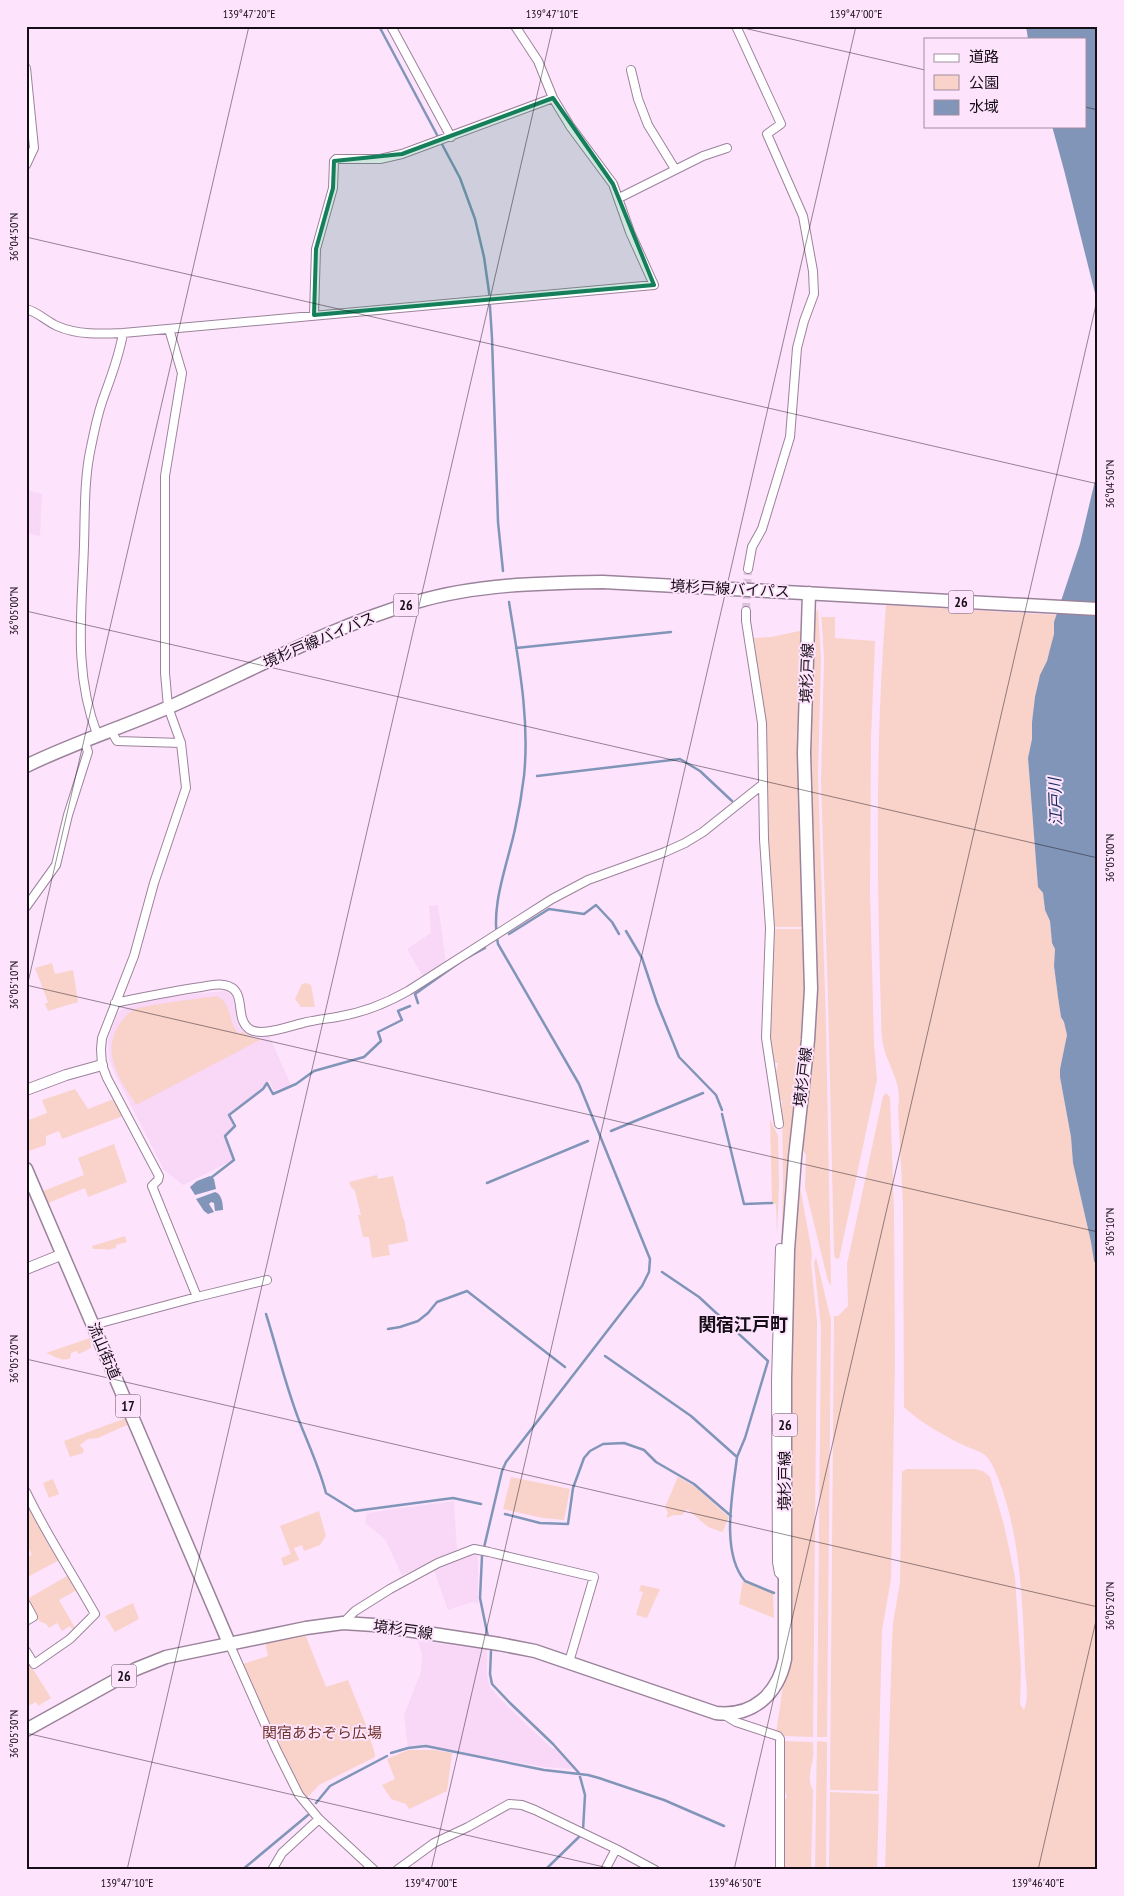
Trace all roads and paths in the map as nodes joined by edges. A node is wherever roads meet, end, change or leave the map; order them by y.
1 (391, 26) edge
2 (515, 26) edge
3 (736, 26) edge
4 (26, 68) edge
5 (631, 70) dead end
6 (27, 74) edge
7 (554, 98) junction
8 (448, 137) junction
9 (727, 148) dead end
10 (26, 165) edge
11 (675, 169) junction
12 (619, 198) junction
13 (26, 309) edge
14 (314, 315) junction
15 (169, 329) junction
16 (123, 333) junction
17 (748, 569) tunnel mouth
18 (809, 594) junction
19 (1098, 610) edge
20 (746, 611) tunnel mouth
21 (168, 707) junction
22 (110, 730) junction
23 (97, 734) junction
24 (84, 740) junction
25 (181, 744) junction
26 (26, 766) edge
27 (762, 785) junction
28 (26, 907) edge
29 (115, 1004) junction
30 (102, 1065) junction
31 (26, 1090) edge
32 (779, 1124) dead end
33 (27, 1172) edge
34 (780, 1248) dead end
35 (63, 1254) junction
36 (26, 1269) edge
37 (267, 1280) dead end
38 (197, 1297) junction
39 (93, 1325) junction
40 (26, 1492) edge
41 (28, 1502) edge
42 (785, 1579) junction
43 (26, 1604) edge
44 (26, 1621) edge
45 (343, 1623) junction
46 (229, 1643) junction
47 (26, 1651) edge
48 (569, 1662) junction
49 (724, 1714) junction
50 (26, 1730) edge
51 (319, 1819) junction
52 (616, 1849) junction
53 (272, 1870) edge
54 (374, 1870) edge
55 (397, 1870) edge
56 (605, 1870) edge
57 (655, 1870) edge
58 (780, 1870) edge

1 - 8 street
2 - 7 street
3 - 17 street
4 - 6 street
5 - 11 street
6 - 10 street
7 - 8 street
7 - 12 street
8 - 14 street
9 - 11 street
11 - 12 street
12 - 14 street
13 - 16 street
14 - 15 street
15 - 16 street
15 - 21 street
16 - 23 street
18 - 19 main road, 26
18 - 21 main road, 境杉戸線バイパス / 26
18 - 42 main road, 境杉戸線 / 26
20 - 27 street
21 - 22 main road, 境杉戸線バイパス / 26
21 - 25 street
22 - 23 main road, 境杉戸線バイパス / 26
22 - 25 street
23 - 24 main road, 境杉戸線バイパス / 26
24 - 26 main road, 境杉戸線バイパス / 26
24 - 28 street
25 - 29 street
27 - 29 street
27 - 32 street
29 - 30 street
30 - 31 street
30 - 38 street
33 - 35 main road, 流山街道 / 17
34 - 42 street
35 - 36 street
35 - 39 main road, 流山街道 / 17
37 - 38 street
38 - 39 street
39 - 46 main road, 流山街道 / 17
40 - 41 street
41 - 47 street
42 - 49 main road, 境杉戸線 / 26
43 - 44 street
45 - 46 main road, 境杉戸線 / 26
45 - 48 main road, 境杉戸線 / 26
45 - 48 street
46 - 50 main road, 境杉戸線 / 26
46 - 51 street
48 - 49 main road, 境杉戸線 / 26
49 - 58 street
51 - 53 street
51 - 54 street
52 - 55 street
52 - 56 street
52 - 57 street

